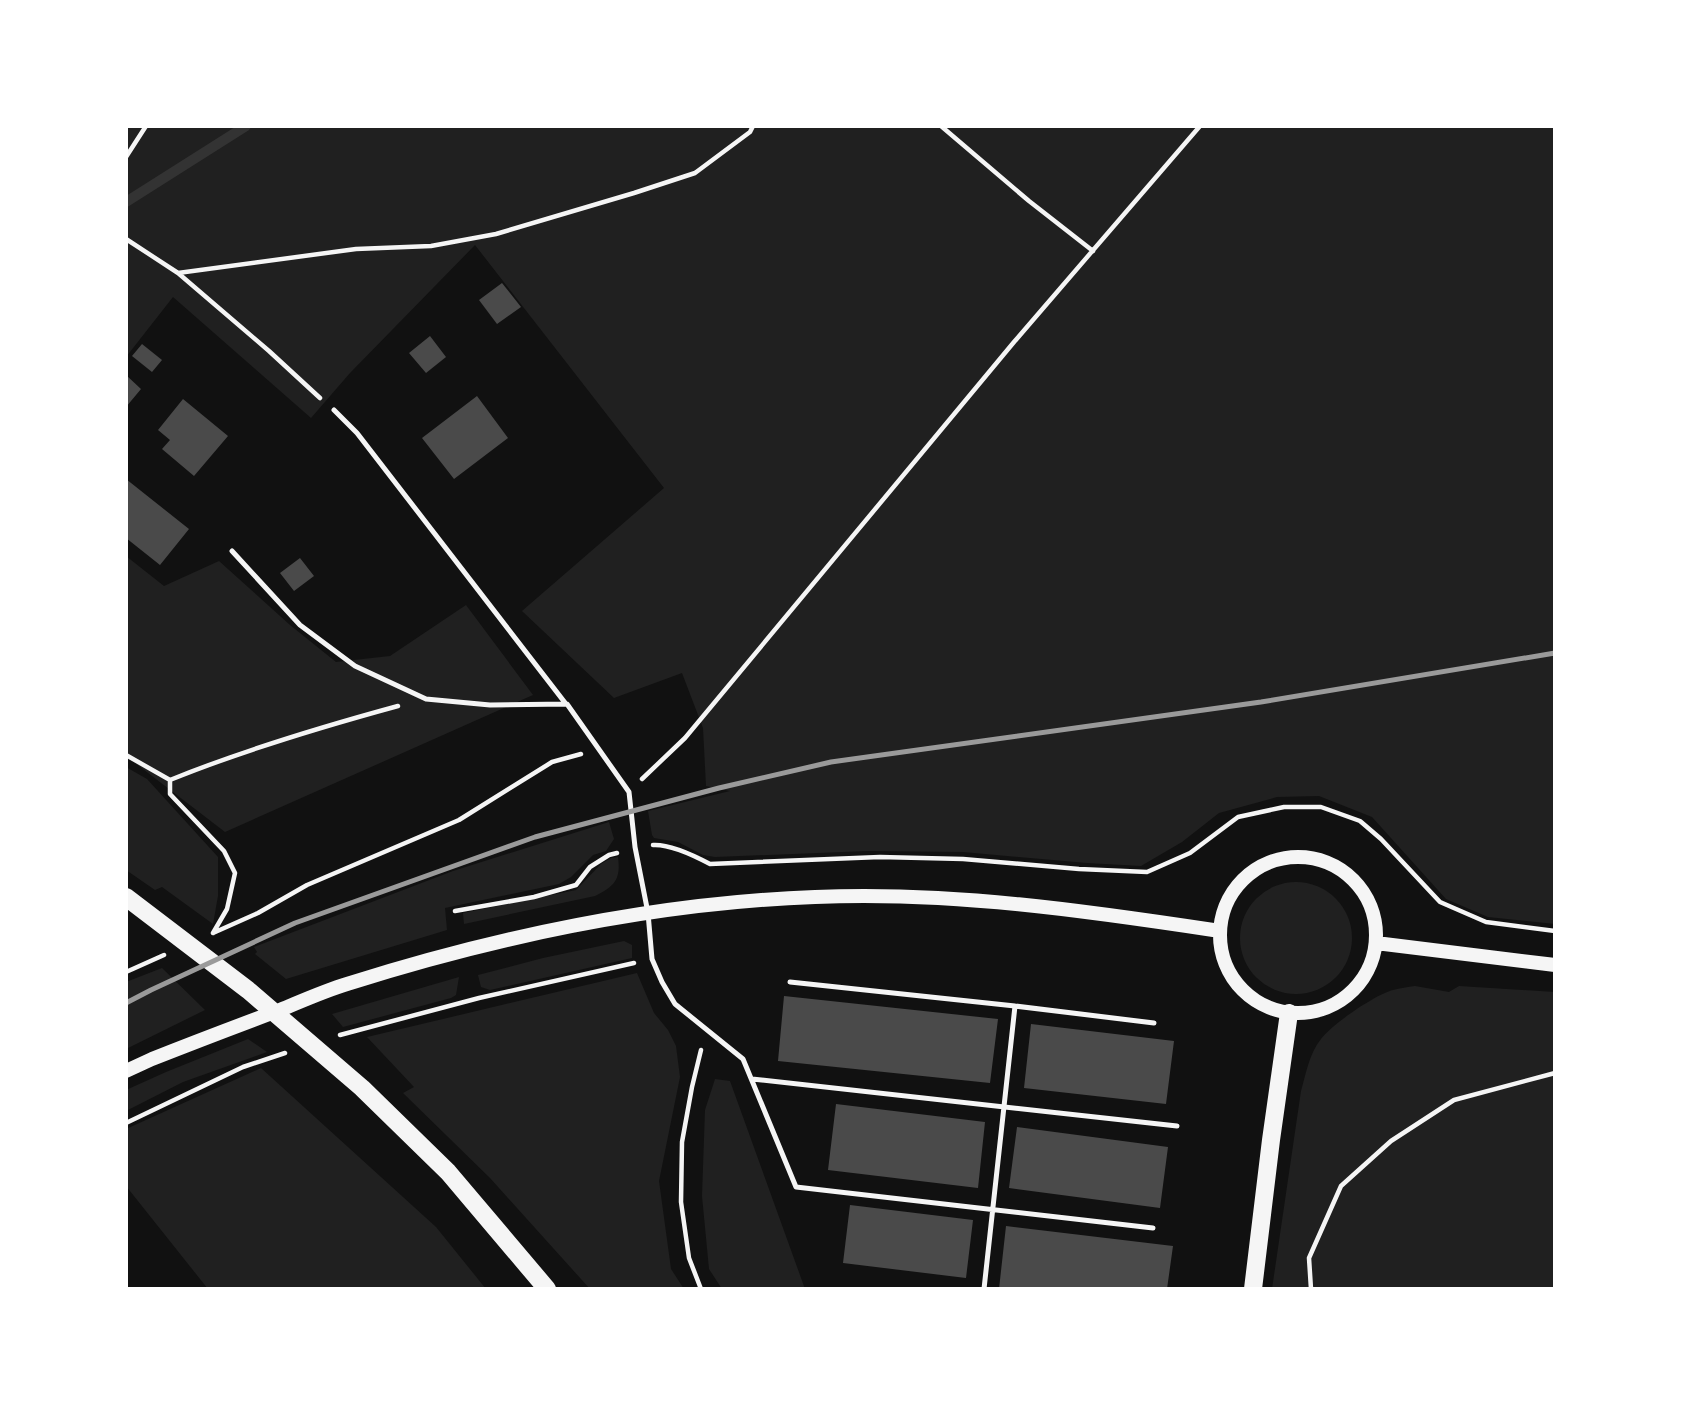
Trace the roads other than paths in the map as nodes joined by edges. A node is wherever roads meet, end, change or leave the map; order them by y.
1 (334, 410) road end
2 (232, 551) dead end
3 (567, 704) junction
4 (130, 899) edge
5 (648, 913) junction
6 (1220, 931) junction
7 (1376, 943) junction
8 (1555, 965) edge
9 (790, 982) dead end
10 (1016, 1006) junction
11 (1289, 1013) junction
12 (1154, 1023) dead end
13 (126, 1071) edge
14 (752, 1079) junction
15 (1004, 1108) junction
16 (1177, 1126) dead end
17 (993, 1210) junction
18 (1153, 1228) dead end
19 (547, 1289) edge
20 (984, 1289) edge
21 (1253, 1289) edge

1 - 3 lane
2 - 3 lane
3 - 5 lane
4 - 19 main road
5 - 6 main road
5 - 13 main road
5 - 14 lane
6 - 7 main road
6 - 11 main road
7 - 8 main road
7 - 11 main road
9 - 10 lane
10 - 12 lane
10 - 15 lane
11 - 21 main road
14 - 15 lane
14 - 17 lane
15 - 16 lane
15 - 17 lane
17 - 18 lane
17 - 20 lane

